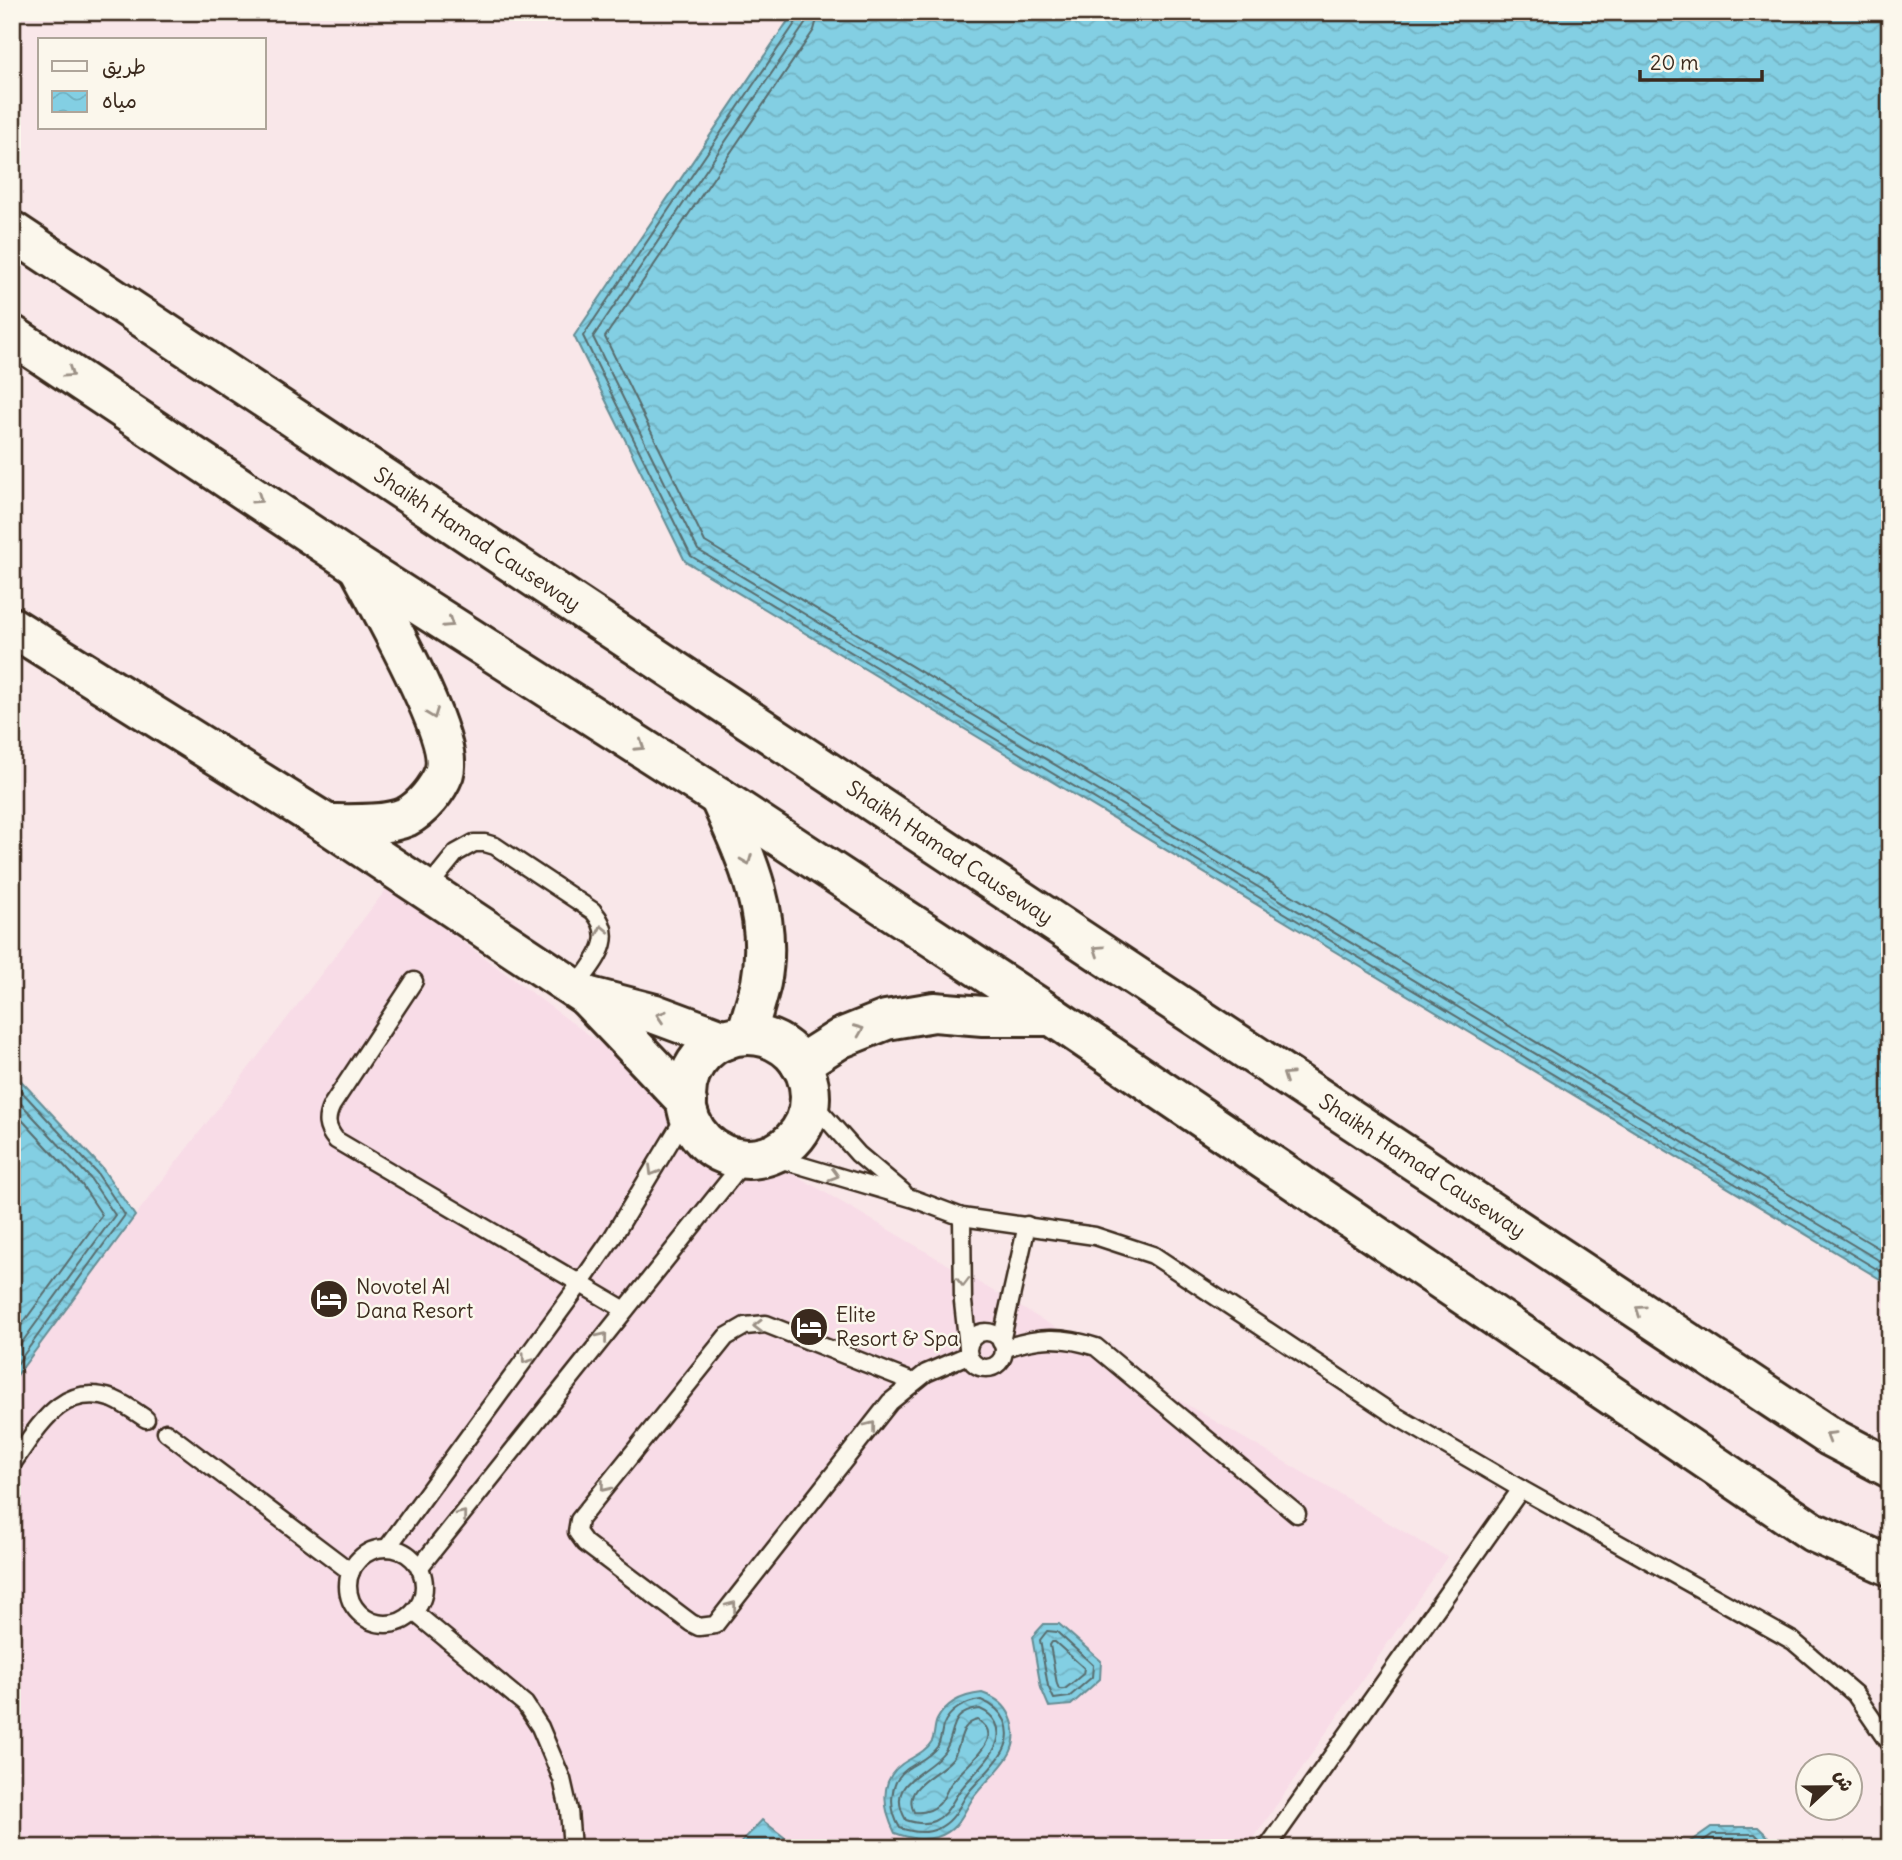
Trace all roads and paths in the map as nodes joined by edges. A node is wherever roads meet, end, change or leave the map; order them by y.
1 (12, 231) edge
2 (12, 335) edge
3 (358, 566) junction
4 (12, 627) edge
5 (719, 797) junction
6 (327, 824) junction
7 (426, 890) junction
8 (414, 981) dead end
9 (580, 993) junction
10 (1052, 1016) junction
11 (736, 1037) junction
12 (805, 1082) junction
13 (687, 1107) junction
14 (757, 1158) junction
15 (914, 1199) junction
16 (962, 1217) junction
17 (1027, 1225) junction
18 (580, 1284) junction
19 (625, 1310) junction
20 (1003, 1345) junction
21 (968, 1351) junction
22 (913, 1382) junction
23 (146, 1419) dead end
24 (166, 1432) dead end
25 (12, 1464) edge
26 (1890, 1468) edge
27 (1521, 1489) junction
28 (1297, 1514) dead end
29 (387, 1548) junction
30 (1890, 1566) edge
31 (419, 1568) junction
32 (351, 1572) junction
33 (414, 1612) junction
34 (1890, 1745) edge
35 (572, 1848) edge
36 (1267, 1848) edge

26 -> 1 main road, Shaikh Hamad Causeway
2 -> 3 main road
3 -> 5 main road
3 -> 6 main road
4 - 6 main road
5 - 10 main road
5 -> 11 main road
6 - 7 main road
7 - 9 main road
9 -> 7 lane
8 - 18 lane
11 -> 9 main road
9 - 13 main road
12 -> 10 main road
10 - 30 main road
11 - 12 main road
11 - 13 main road
12 - 14 main road
12 - 15 lane
13 - 14 main road
13 -> 18 lane
14 -> 15 lane
14 - 19 lane
15 - 16 lane
16 - 17 lane
16 -> 21 lane
17 - 20 lane
17 - 27 lane
18 - 19 lane
18 -> 29 lane
31 -> 19 lane
20 - 21 lane
20 - 21 lane
20 - 28 lane
21 - 22 lane
22 -> 22 lane
23 - 25 lane
24 - 32 lane
27 - 34 lane
27 - 36 lane
29 - 31 lane
29 - 32 lane
31 - 33 lane
32 - 33 lane
33 - 35 lane

